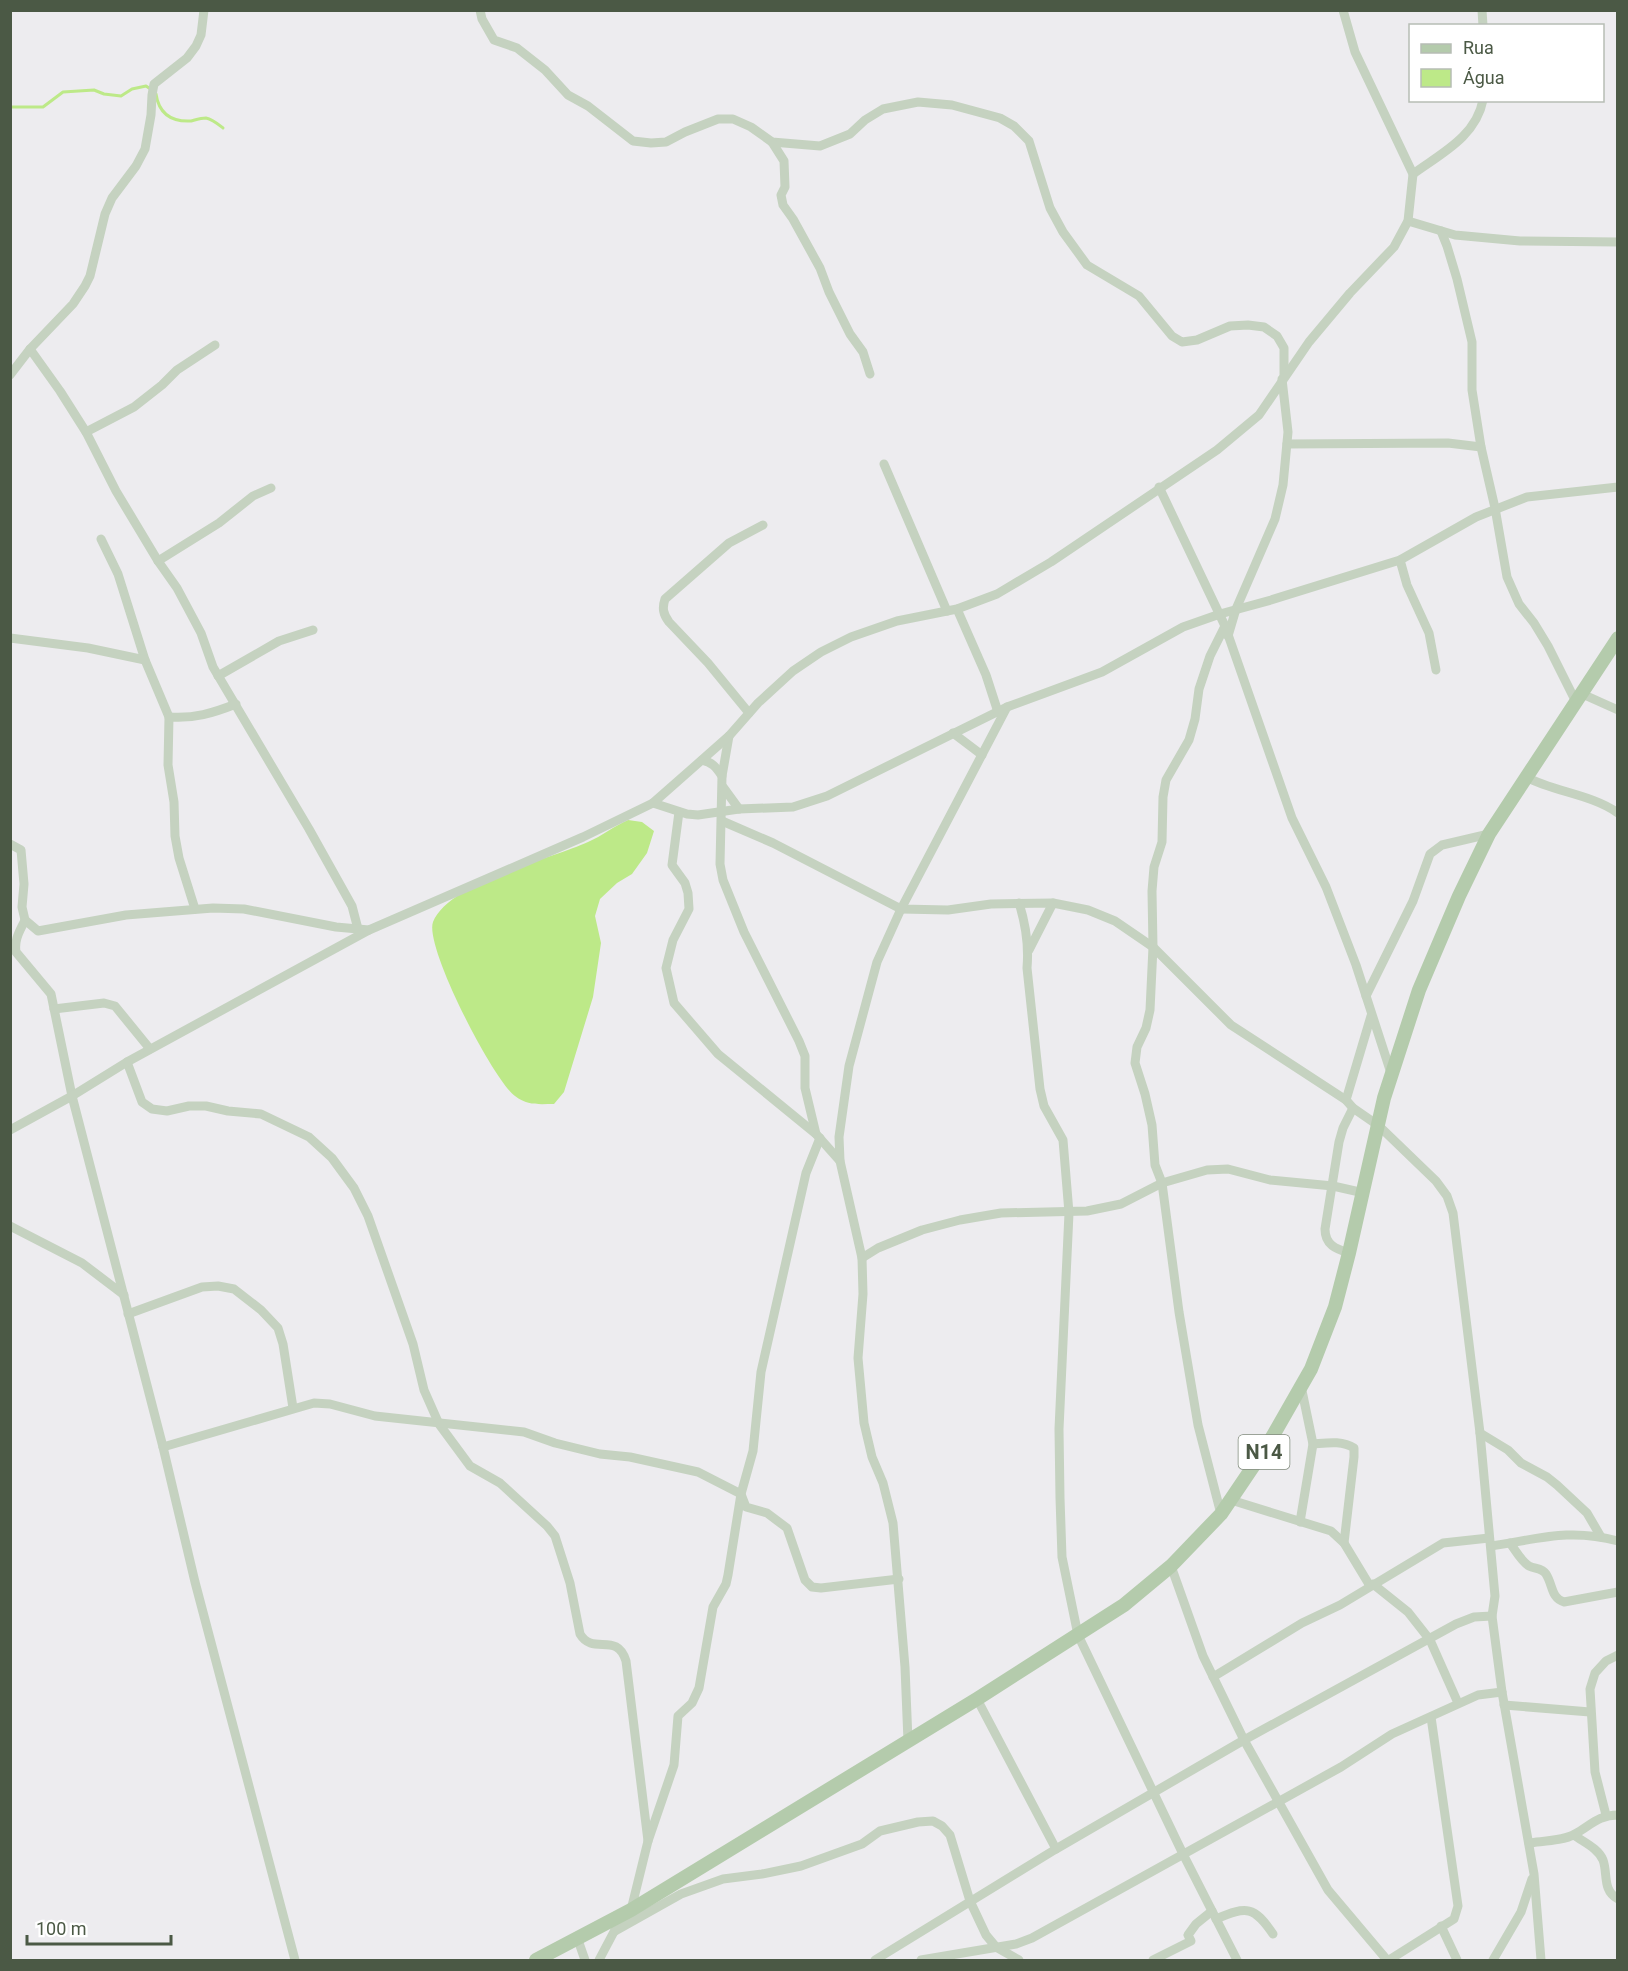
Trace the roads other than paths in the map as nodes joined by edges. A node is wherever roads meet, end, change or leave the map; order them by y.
1 (204, 10) edge
2 (480, 10) edge
3 (1343, 10) edge
4 (1483, 102) edge
5 (772, 142) junction
6 (1413, 174) junction
7 (1408, 221) junction
8 (1441, 231) junction
9 (1617, 242) edge
10 (215, 345) dead end
11 (30, 349) junction
12 (870, 374) dead end
13 (10, 375) edge
14 (1283, 377) junction
15 (86, 432) junction
16 (1287, 444) junction
17 (1482, 447) junction
18 (884, 464) dead end
19 (1617, 487) edge
20 (271, 488) dead end
21 (1159, 488) junction
22 (1495, 508) junction
23 (763, 525) dead end
24 (101, 539) dead end
25 (1400, 560) junction
26 (158, 561) junction
27 (957, 609) junction
28 (1236, 609) junction
29 (947, 611) junction
30 (1220, 614) junction
31 (1225, 626) junction
32 (313, 630) dead end
33 (1228, 636) junction
34 (10, 638) edge
35 (1617, 638) edge
36 (145, 660) junction
37 (1436, 670) dead end
38 (218, 676) junction
39 (1578, 697) junction
40 (236, 704) junction
41 (1003, 709) junction
42 (1617, 710) edge
43 (749, 713) junction
44 (169, 717) junction
45 (953, 733) junction
46 (729, 736) junction
47 (982, 755) junction
48 (702, 760) junction
49 (722, 776) junction
50 (1526, 777) junction
51 (723, 788) junction
52 (653, 803) junction
53 (739, 809) junction
54 (679, 812) junction
55 (1617, 813) edge
56 (722, 816) junction
57 (1489, 834) junction
58 (10, 844) edge
59 (1019, 903) junction
60 (1053, 903) junction
61 (195, 909) junction
62 (901, 909) junction
63 (25, 920) junction
64 (358, 929) junction
65 (369, 930) junction
66 (38, 932) junction
67 (13, 937) edge
68 (1154, 947) junction
69 (1029, 950) junction
70 (1366, 996) junction
71 (54, 1009) junction
72 (1372, 1015) junction
73 (150, 1049) junction
74 (127, 1062) junction
75 (1392, 1074) junction
76 (72, 1096) junction
77 (1346, 1100) junction
78 (1353, 1108) junction
79 (1378, 1125) junction
80 (10, 1130) edge
81 (818, 1136) junction
82 (840, 1161) junction
83 (1162, 1183) junction
84 (1333, 1186) junction
85 (1364, 1193) junction
86 (1069, 1213) junction
87 (10, 1227) edge
88 (1349, 1253) junction
89 (862, 1258) junction
90 (124, 1296) junction
91 (128, 1314) junction
92 (1301, 1386) junction
93 (293, 1408) junction
94 (439, 1424) junction
95 (1480, 1433) junction
96 (1313, 1444) junction
97 (163, 1447) junction
98 (741, 1494) junction
99 (1231, 1500) junction
100 (1221, 1514) junction
101 (1300, 1522) junction
102 (1601, 1537) junction
103 (1617, 1541) edge
104 (1490, 1542) junction
105 (1344, 1543) junction
106 (1510, 1543) junction
107 (1171, 1566) junction
108 (899, 1579) junction
109 (1372, 1585) junction
110 (1615, 1594) edge
111 (1492, 1616) junction
112 (1078, 1635) junction
113 (1430, 1640) junction
114 (1617, 1654) edge
115 (1213, 1677) junction
116 (1502, 1692) junction
117 (977, 1699) junction
118 (1458, 1704) junction
119 (1504, 1705) junction
120 (1590, 1712) junction
121 (1431, 1717) junction
122 (1244, 1740) junction
123 (908, 1741) junction
124 (1155, 1792) junction
125 (1280, 1801) junction
126 (1606, 1815) junction
127 (1617, 1815) edge
128 (1574, 1835) junction
129 (648, 1841) junction
130 (1529, 1843) junction
131 (1056, 1849) junction
132 (1183, 1854) junction
133 (1534, 1874) junction
134 (1617, 1899) edge
135 (970, 1901) junction
136 (626, 1912) junction
137 (1214, 1915) junction
138 (1441, 1926) junction
139 (615, 1931) junction
140 (1273, 1934) dead end
141 (578, 1940) junction
142 (996, 1947) junction
143 (295, 1960) edge
144 (536, 1960) edge
145 (585, 1960) edge
146 (598, 1960) edge
147 (875, 1960) edge
148 (921, 1960) edge
149 (1019, 1960) edge
150 (1153, 1960) edge
151 (1237, 1960) edge
152 (1388, 1960) edge
153 (1458, 1960) edge
154 (1493, 1960) edge
155 (1541, 1960) edge

1 - 11 street
2 - 5 street
3 - 6 street
4 - 6 street
5 - 12 street
5 - 14 street
6 - 7 street
7 - 8 street
7 - 14 street
8 - 9 street
8 - 17 street
10 - 15 street
11 - 13 street
11 - 15 street
14 - 16 street
14 - 21 street
15 - 26 street
16 - 17 street
16 - 28 street
17 - 22 street
18 - 29 street
19 - 22 street
20 - 26 street
21 - 27 street
21 - 30 street
22 - 25 street
22 - 39 street
23 - 43 street
24 - 36 street
25 - 28 street
25 - 37 street
26 - 38 street
27 - 29 street
27 - 41 street
28 - 30 street
28 - 33 street
29 - 43 street
30 - 31 street
30 - 41 street
31 - 33 street
31 - 68 street
32 - 38 street
33 - 70 street
34 - 36 street
35 - 39 main road, N14
36 - 44 street
38 - 40 street
39 - 42 street
39 - 50 main road, N14
40 - 44 street
40 - 64 street
41 - 45 street
41 - 47 street
43 - 46 street
44 - 61 street
45 - 47 street
45 - 53 street
46 - 48 street
46 - 49 street
47 - 62 street
48 - 49 street
48 - 52 street
49 - 51 street
50 - 55 street
50 - 57 main road, N14
51 - 53 street
51 - 56 street
52 - 54 street
52 - 65 street
53 - 56 street
54 - 56 street
54 - 81 street
56 - 62 street
56 - 81 street
57 - 70 street
57 - 75 main road, N14
58 - 63 street
59 - 60 street
59 - 62 street
59 - 69 street
60 - 68 street
60 - 69 street
61 - 64 street
61 - 66 street
62 - 82 street
63 - 66 street
63 - 67 street
64 - 65 street
65 - 73 street
66 - 67 street
67 - 71 street
68 - 77 street
68 - 83 street
69 - 86 street
70 - 72 street
71 - 73 street
71 - 76 street
72 - 75 street
72 - 77 street
73 - 74 street
74 - 76 street
74 - 94 street
75 - 79 main road, N14
76 - 80 street
76 - 90 street
77 - 78 street
78 - 79 street
78 - 84 street
79 - 85 main road, N14
79 - 95 street
81 - 82 street
81 - 98 street
82 - 89 street
83 - 84 street
83 - 86 street
83 - 100 street
84 - 85 street
84 - 88 street
85 - 88 main road, N14
86 - 89 street
86 - 112 street
87 - 90 street
88 - 92 main road, N14
89 - 108 street
90 - 91 street
91 - 93 street
91 - 97 street
92 - 96 street
92 - 99 main road, N14
93 - 94 street
93 - 97 street
94 - 98 street
94 - 129 street
95 - 102 street
95 - 104 street
96 - 101 street
96 - 105 street
97 - 143 street
98 - 108 street
98 - 129 street
99 - 100 main road, N14
99 - 101 street
100 - 107 main road, N14
101 - 105 street
102 - 103 street
102 - 106 street
104 - 106 street
104 - 109 street
104 - 111 street
105 - 109 street
106 - 110 street
107 - 112 main road, N14
107 - 115 street
108 - 123 street
109 - 113 street
109 - 115 street
111 - 113 street
111 - 116 street
112 - 117 main road, N14
112 - 124 street
113 - 118 street
113 - 122 street
114 - 120 street
115 - 122 street
116 - 118 street
116 - 119 street
117 - 123 main road, N14
117 - 131 street
118 - 121 street
119 - 120 street
119 - 130 street
120 - 126 street
121 - 125 street
121 - 138 street
122 - 124 street
122 - 125 street
123 - 136 main road, N14
124 - 131 street
124 - 132 street
125 - 132 street
125 - 152 street
126 - 127 street
126 - 128 street
128 - 130 street
128 - 134 street
129 - 136 street
130 - 133 street
131 - 135 street
132 - 137 street
132 - 142 street
133 - 154 street
133 - 155 street
135 - 139 street
135 - 142 street
135 - 147 street
136 - 139 street
136 - 141 main road, N14
137 - 140 street
137 - 150 street
137 - 151 street
138 - 152 street
138 - 153 street
139 - 146 street
141 - 144 main road, N14
141 - 145 street
142 - 148 street
142 - 149 street

